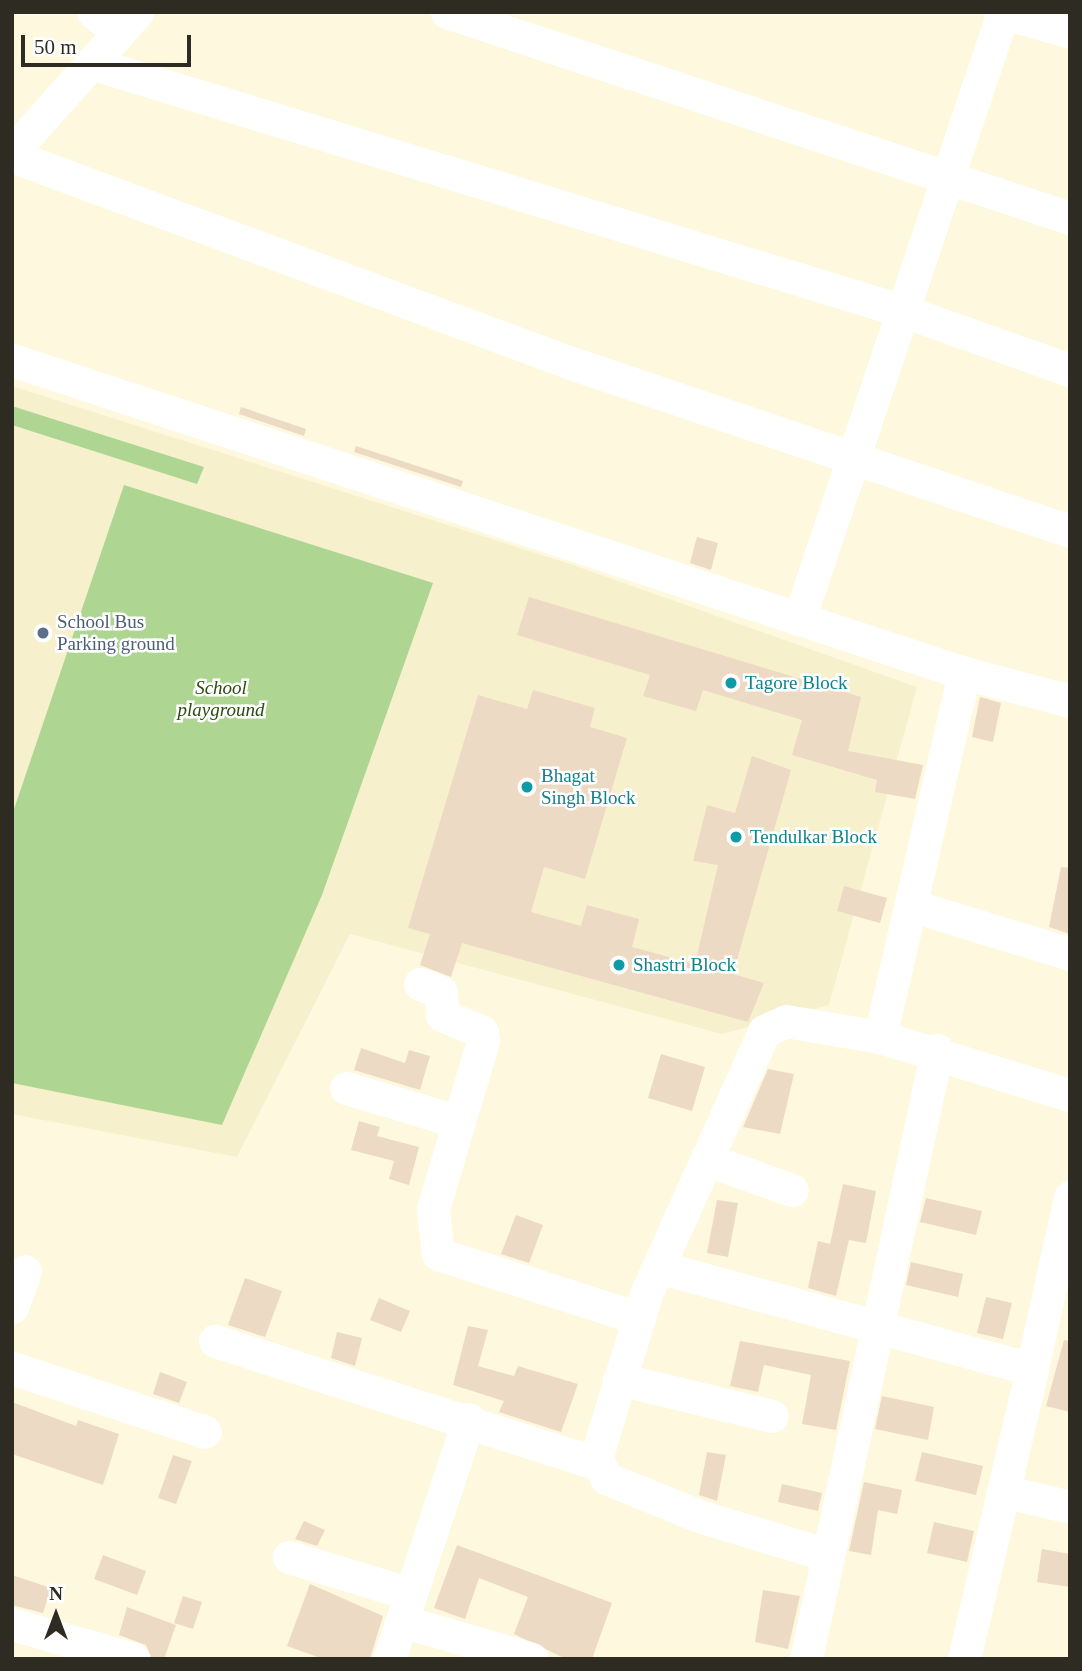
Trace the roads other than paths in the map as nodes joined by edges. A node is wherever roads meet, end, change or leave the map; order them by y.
1 (93, 12) edge
2 (447, 12) edge
3 (1001, 13) edge
4 (128, 22) edge
5 (1070, 32) edge
6 (94, 64) junction
7 (12, 154) edge
8 (947, 180) junction
9 (1070, 218) edge
10 (903, 311) junction
11 (12, 360) edge
12 (1070, 370) edge
13 (853, 461) junction
14 (1070, 531) edge
15 (799, 619) junction
16 (964, 673) junction
17 (1070, 701) edge
18 (913, 906) junction
19 (1070, 954) edge
20 (420, 984) dead end
21 (880, 1037) junction
22 (937, 1050) junction
23 (346, 1088) dead end
24 (1070, 1095) edge
25 (459, 1122) junction
26 (708, 1160) junction
27 (792, 1190) dead end
28 (1070, 1196) edge
29 (1062, 1263) edge
30 (662, 1268) junction
31 (25, 1271) dead end
32 (12, 1307) edge
33 (639, 1318) junction
34 (882, 1324) junction
35 (215, 1340) dead end
36 (12, 1368) edge
37 (1031, 1369) junction
38 (619, 1379) junction
39 (772, 1416) dead end
40 (469, 1419) junction
41 (205, 1432) dead end
42 (597, 1464) junction
43 (1003, 1491) junction
44 (1070, 1507) edge
45 (828, 1555) junction
46 (289, 1557) dead end
47 (406, 1608) junction
48 (12, 1624) edge
49 (133, 1659) edge
50 (389, 1659) edge
51 (532, 1659) edge
52 (806, 1659) edge
53 (964, 1659) edge

1 - 4 street
2 - 8 street
3 - 5 street
3 - 8 street
4 - 6 street
6 - 7 street
6 - 10 street
7 - 13 street
8 - 9 street
8 - 10 street
10 - 12 street
10 - 13 street
11 - 15 street
13 - 14 street
13 - 15 street
15 - 16 street
16 - 17 street
16 - 18 street
18 - 19 street
18 - 21 street
20 - 25 street
21 - 22 street
21 - 26 street
22 - 24 street
22 - 34 street
23 - 25 street
25 - 33 street
26 - 27 street
26 - 30 street
28 - 29 street
29 - 37 street
30 - 33 street
30 - 34 street
31 - 32 street
33 - 38 street
34 - 37 street
34 - 45 street
35 - 40 street
36 - 41 street
37 - 43 street
38 - 39 street
38 - 42 street
40 - 42 street
40 - 47 street
42 - 45 street
43 - 44 street
43 - 53 street
45 - 52 street
46 - 47 street
47 - 50 street
47 - 51 street
48 - 49 street

